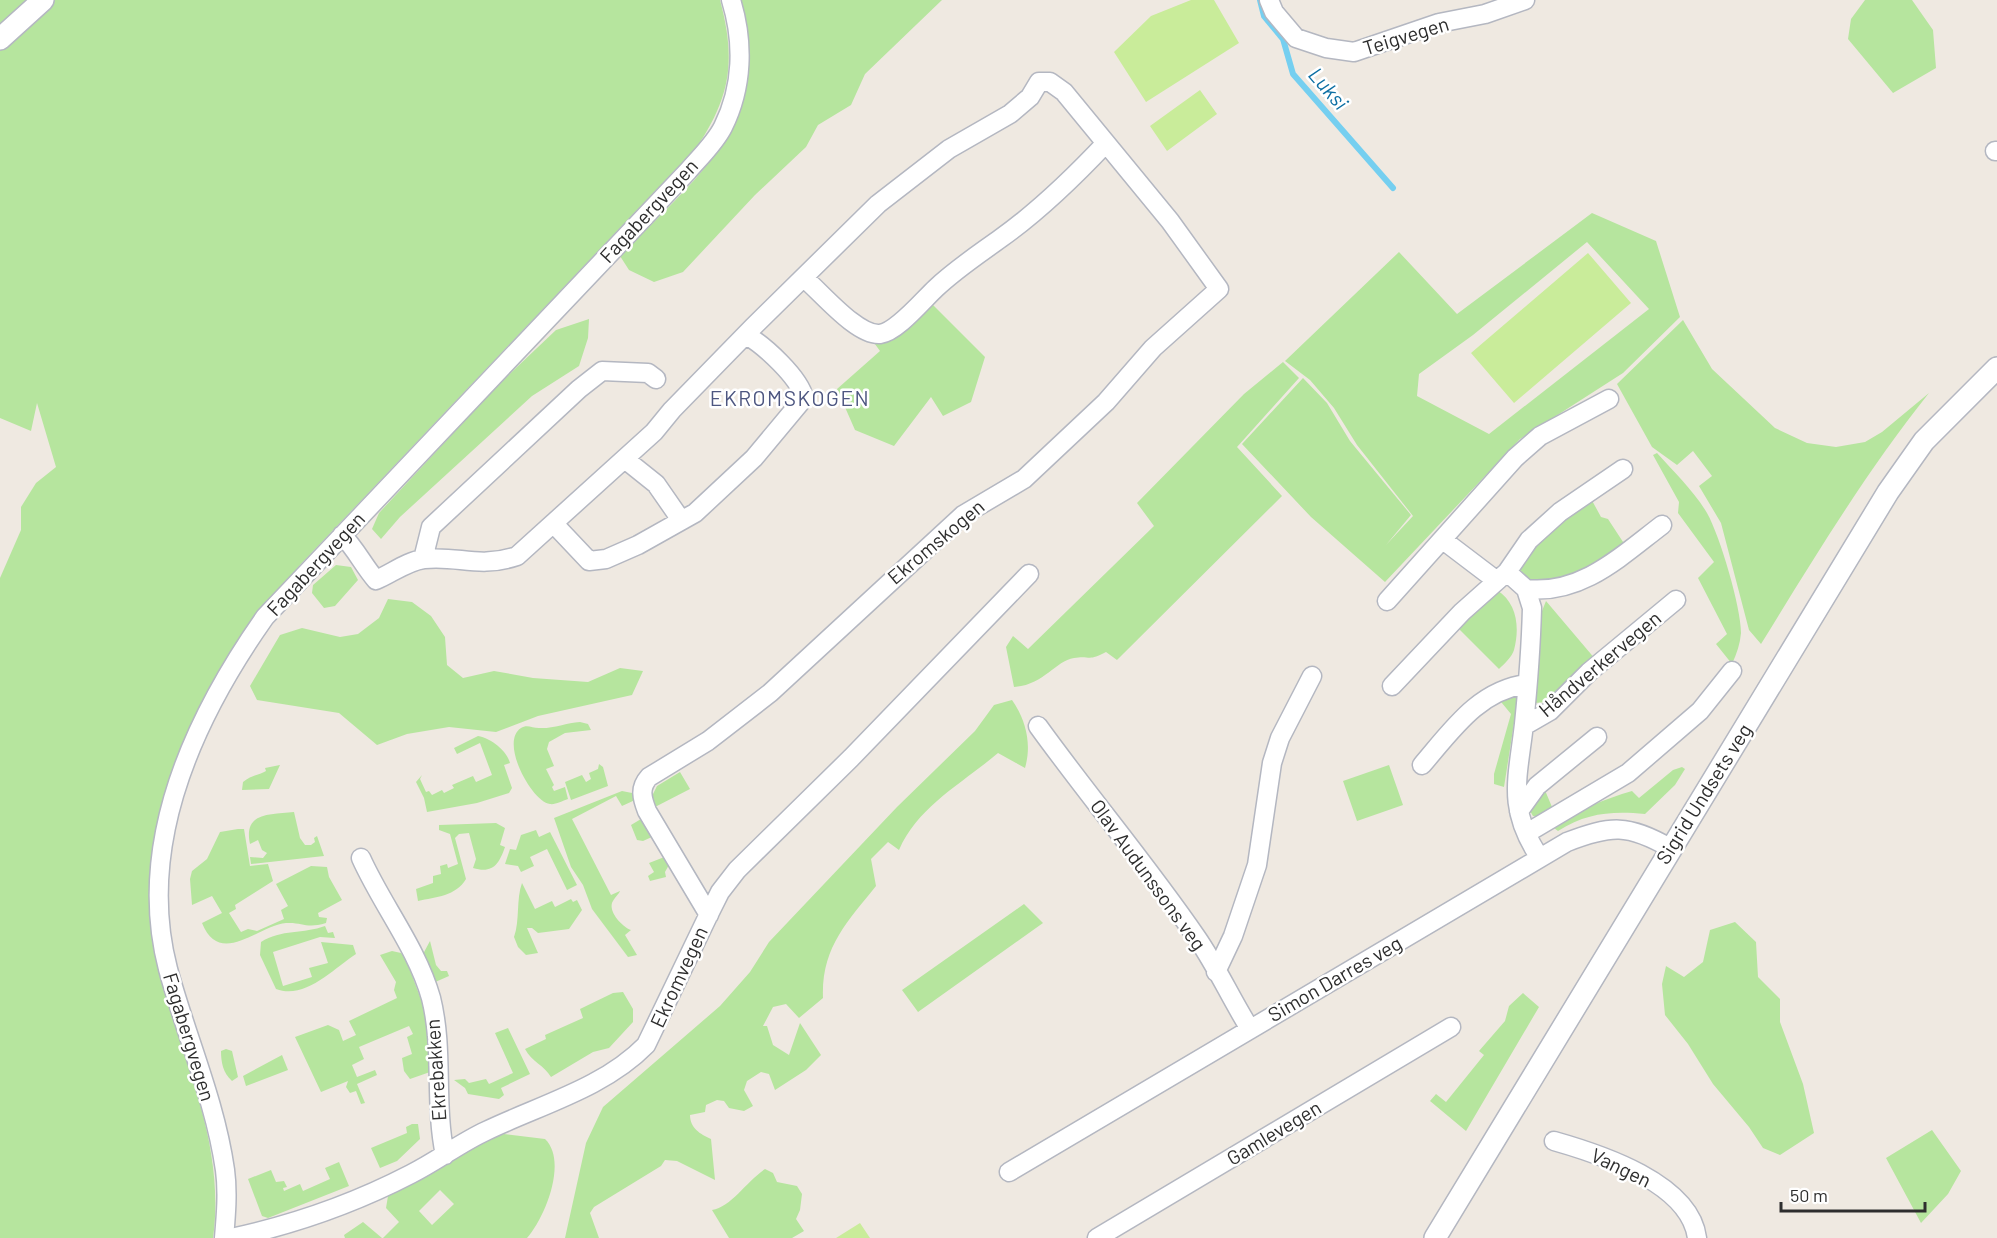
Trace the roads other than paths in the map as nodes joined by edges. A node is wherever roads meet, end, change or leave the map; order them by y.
1 (43, 0) edge
2 (730, 0) edge
3 (1269, 0) edge
4 (1526, 0) edge
5 (0, 39) edge
6 (1106, 143) junction
7 (804, 278) junction
8 (746, 334) junction
9 (1997, 368) edge
10 (656, 378) dead end
11 (1609, 399) dead end
12 (626, 460) junction
13 (1623, 469) dead end
14 (681, 520) junction
15 (554, 524) junction
16 (1662, 525) dead end
17 (342, 535) junction
18 (1443, 540) junction
19 (423, 559) junction
20 (1029, 574) dead end
21 (1502, 577) junction
22 (1526, 589) junction
23 (1676, 600) dead end
24 (1387, 601) dead end
25 (1732, 671) dead end
26 (1312, 676) dead end
27 (1527, 684) junction
28 (1392, 686) dead end
29 (1038, 726) dead end
30 (1524, 726) junction
31 (1597, 737) dead end
32 (1422, 765) dead end
33 (1519, 811) junction
34 (1527, 833) junction
35 (1670, 848) junction
36 (361, 858) dead end
37 (1540, 858) junction
38 (709, 915) junction
39 (1216, 972) junction
40 (1451, 1027) dead end
41 (1250, 1029) junction
42 (1554, 1141) dead end
43 (445, 1155) junction
44 (1009, 1172) dead end
45 (224, 1238) edge
46 (231, 1238) edge
47 (1097, 1238) edge
48 (1435, 1238) edge
49 (1697, 1238) edge

1 - 5 street
2 - 17 street, Fagabergvegen
3 - 4 street, Teigvegen
6 - 7 street
6 - 7 street, Ekromskogen
6 - 38 street, Ekromskogen
7 - 8 street, Ekromskogen
8 - 12 street, Ekromskogen
8 - 14 street
9 - 35 street, Sigrid Undsets veg
10 - 19 street
11 - 18 street
12 - 14 street
12 - 15 street, Ekromskogen
13 - 21 street
14 - 15 street
15 - 19 street, Ekromskogen
16 - 22 street
17 - 19 street, Ekromskogen
17 - 45 street, Fagabergvegen
18 - 21 street
18 - 24 street
20 - 38 street, Ekromvegen
21 - 22 street
21 - 28 street
22 - 27 street, Håndverkervegen
23 - 30 street, Håndverkervegen
25 - 34 street
26 - 39 street
27 - 30 street, Håndverkervegen
27 - 32 street, Håndverkervegen
29 - 39 street, Olav Audunssons veg
30 - 33 street, Håndverkervegen
31 - 33 street
33 - 34 street, Håndverkervegen
34 - 37 street, Håndverkervegen
35 - 37 street, Simon Darres veg
35 - 48 street, Sigrid Undsets veg
36 - 43 street, Ekrebakken
37 - 41 street, Simon Darres veg
38 - 43 street, Ekromvegen
39 - 41 street, Olav Audunssons veg
40 - 47 street, Gamlevegen
41 - 44 street, Simon Darres veg
42 - 49 street, Vangen
43 - 46 street, Ekromvegen

